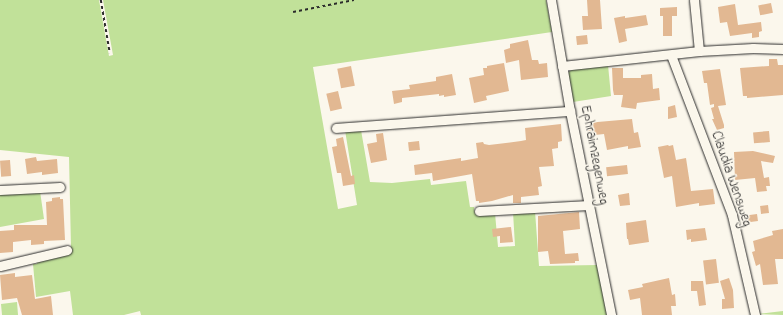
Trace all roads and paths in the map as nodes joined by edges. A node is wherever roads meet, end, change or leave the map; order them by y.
1 (101, 0) edge
2 (354, 0) edge
3 (551, 0) edge
4 (694, 0) edge
5 (293, 12) dead end
6 (783, 49) edge
7 (699, 52) junction
8 (110, 53) dead end
9 (671, 55) junction
10 (562, 66) junction
11 (570, 111) junction
12 (336, 128) dead end
13 (60, 188) dead end
14 (0, 190) edge
15 (589, 205) junction
16 (479, 211) dead end
17 (67, 250) dead end
18 (0, 266) edge
19 (611, 315) edge
20 (754, 315) edge

1 - 8 path
2 - 5 path
3 - 10 street, Ephraimzegenweg
4 - 7 street
6 - 7 street
7 - 9 street
9 - 10 street
9 - 20 street, Claudia Wensweg
10 - 11 street, Ephraimzegenweg
11 - 12 street
11 - 15 street, Ephraimzegenweg
13 - 14 street
15 - 16 street
15 - 19 street, Ephraimzegenweg
17 - 18 street

